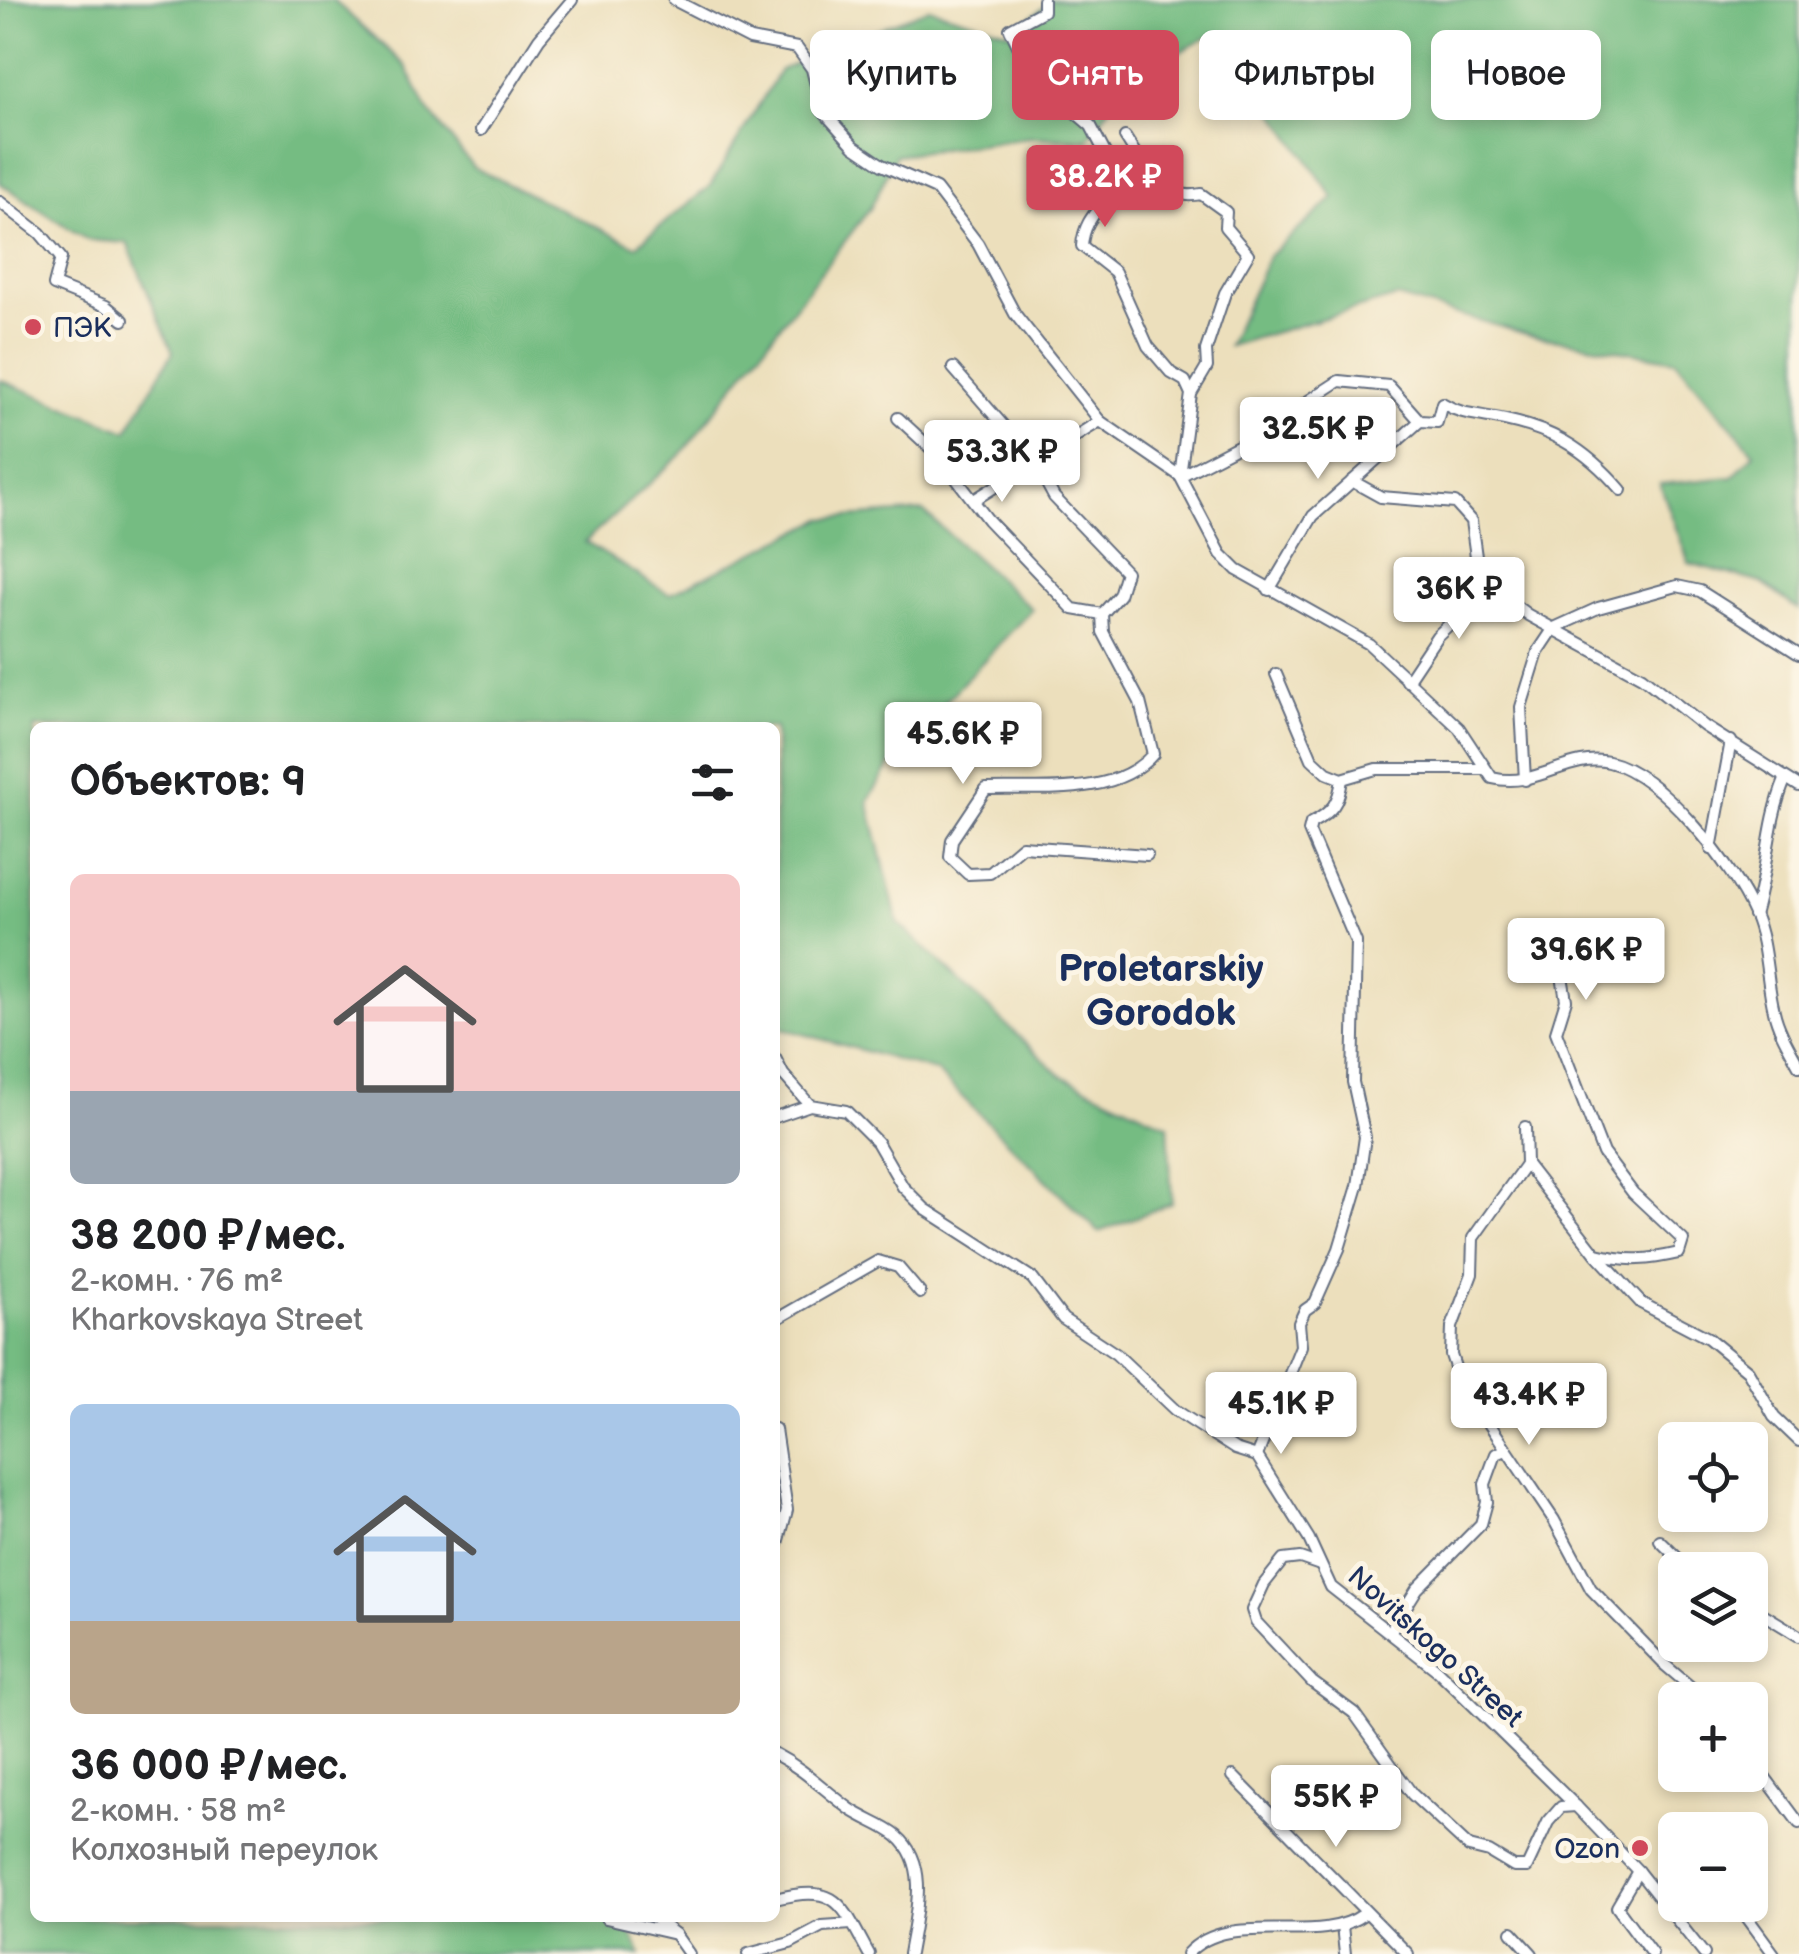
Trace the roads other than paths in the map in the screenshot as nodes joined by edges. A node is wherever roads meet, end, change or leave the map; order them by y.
1 (572, 0) edge
2 (674, 0) edge
3 (1044, 0) edge
4 (482, 130) dead end
5 (1125, 137) dead end
6 (0, 202) edge
7 (123, 320) dead end
8 (952, 368) dead end
9 (1191, 394) junction
10 (898, 418) dead end
11 (1100, 421) junction
12 (1420, 421) junction
13 (1035, 462) junction
14 (1180, 476) junction
15 (1352, 481) junction
16 (1620, 490) dead end
17 (974, 500) junction
18 (1490, 586) junction
19 (1269, 590) junction
20 (1102, 614) junction
21 (1554, 628) junction
22 (1799, 654) edge
23 (1276, 674) dead end
24 (1406, 681) junction
25 (1731, 741) junction
26 (1483, 769) junction
27 (1342, 779) junction
28 (1525, 780) junction
29 (1785, 780) junction
30 (1799, 786) edge
31 (1712, 848) junction
32 (1147, 855) dead end
33 (1754, 914) junction
34 (1561, 970) dead end
35 (1799, 1066) edge
36 (780, 1069) edge
37 (810, 1105) junction
38 (780, 1116) edge
39 (1525, 1127) dead end
40 (1526, 1164) junction
41 (1596, 1254) junction
42 (920, 1293) dead end
43 (780, 1317) edge
44 (1799, 1441) edge
45 (1506, 1450) junction
46 (1256, 1456) junction
47 (780, 1460) edge
48 (780, 1537) edge
49 (1660, 1541) dead end
50 (1671, 1552) edge
51 (1320, 1565) junction
52 (1768, 1617) edge
53 (1390, 1632) junction
54 (1799, 1636) edge
55 (1685, 1682) edge
56 (780, 1757) edge
57 (1233, 1776) dead end
58 (1768, 1782) edge
59 (1576, 1806) junction
60 (1799, 1823) edge
61 (1638, 1871) junction
62 (780, 1898) edge
63 (1364, 1914) junction
64 (623, 1922) edge
65 (659, 1922) edge
66 (1750, 1922) edge
67 (852, 1924) junction
68 (1342, 1926) junction
69 (1512, 1932) dead end
70 (675, 1934) junction
71 (689, 1954) edge
72 (748, 1954) edge
73 (869, 1954) edge
74 (909, 1954) edge
75 (1187, 1954) edge
76 (1345, 1954) edge
77 (1408, 1954) edge
78 (1532, 1954) edge
79 (1652, 1954) edge
80 (1704, 1954) edge
81 (1774, 1954) edge

1 - 4 street
2 - 11 street
3 - 9 street
5 - 9 street
6 - 7 street
8 - 13 street
9 - 14 street
10 - 17 street
11 - 13 street
11 - 14 street
12 - 14 street
12 - 15 street
12 - 16 street
13 - 17 street
13 - 20 street
14 - 19 street
15 - 18 street
15 - 19 street
17 - 20 street
18 - 21 street
18 - 24 street
19 - 24 street
20 - 32 street
21 - 22 street
21 - 25 street
21 - 28 street
23 - 27 street
24 - 26 street
25 - 29 street
25 - 31 street
26 - 27 street
26 - 28 street
27 - 46 street
28 - 31 street
29 - 30 street
29 - 33 street
31 - 33 street
33 - 35 street
34 - 41 street
36 - 37 street
37 - 38 street
37 - 46 street
39 - 40 street
40 - 41 street
40 - 45 street
41 - 44 street
42 - 43 street
45 - 53 street
45 - 55 street
46 - 51 street, Novitskogo Street
47 - 48 street
49 - 50 street
51 - 53 street, Novitskogo Street
51 - 59 street
52 - 54 street
53 - 59 street, Novitskogo Street
56 - 74 street
57 - 63 street
58 - 60 street
59 - 61 street, Novitskogo Street
61 - 79 street
61 - 80 street, Novitskogo Street
62 - 67 street
63 - 68 street
63 - 77 street
64 - 70 street
65 - 70 street
66 - 81 street
67 - 72 street
67 - 73 street
68 - 75 street
68 - 76 street
69 - 78 street
70 - 71 street

